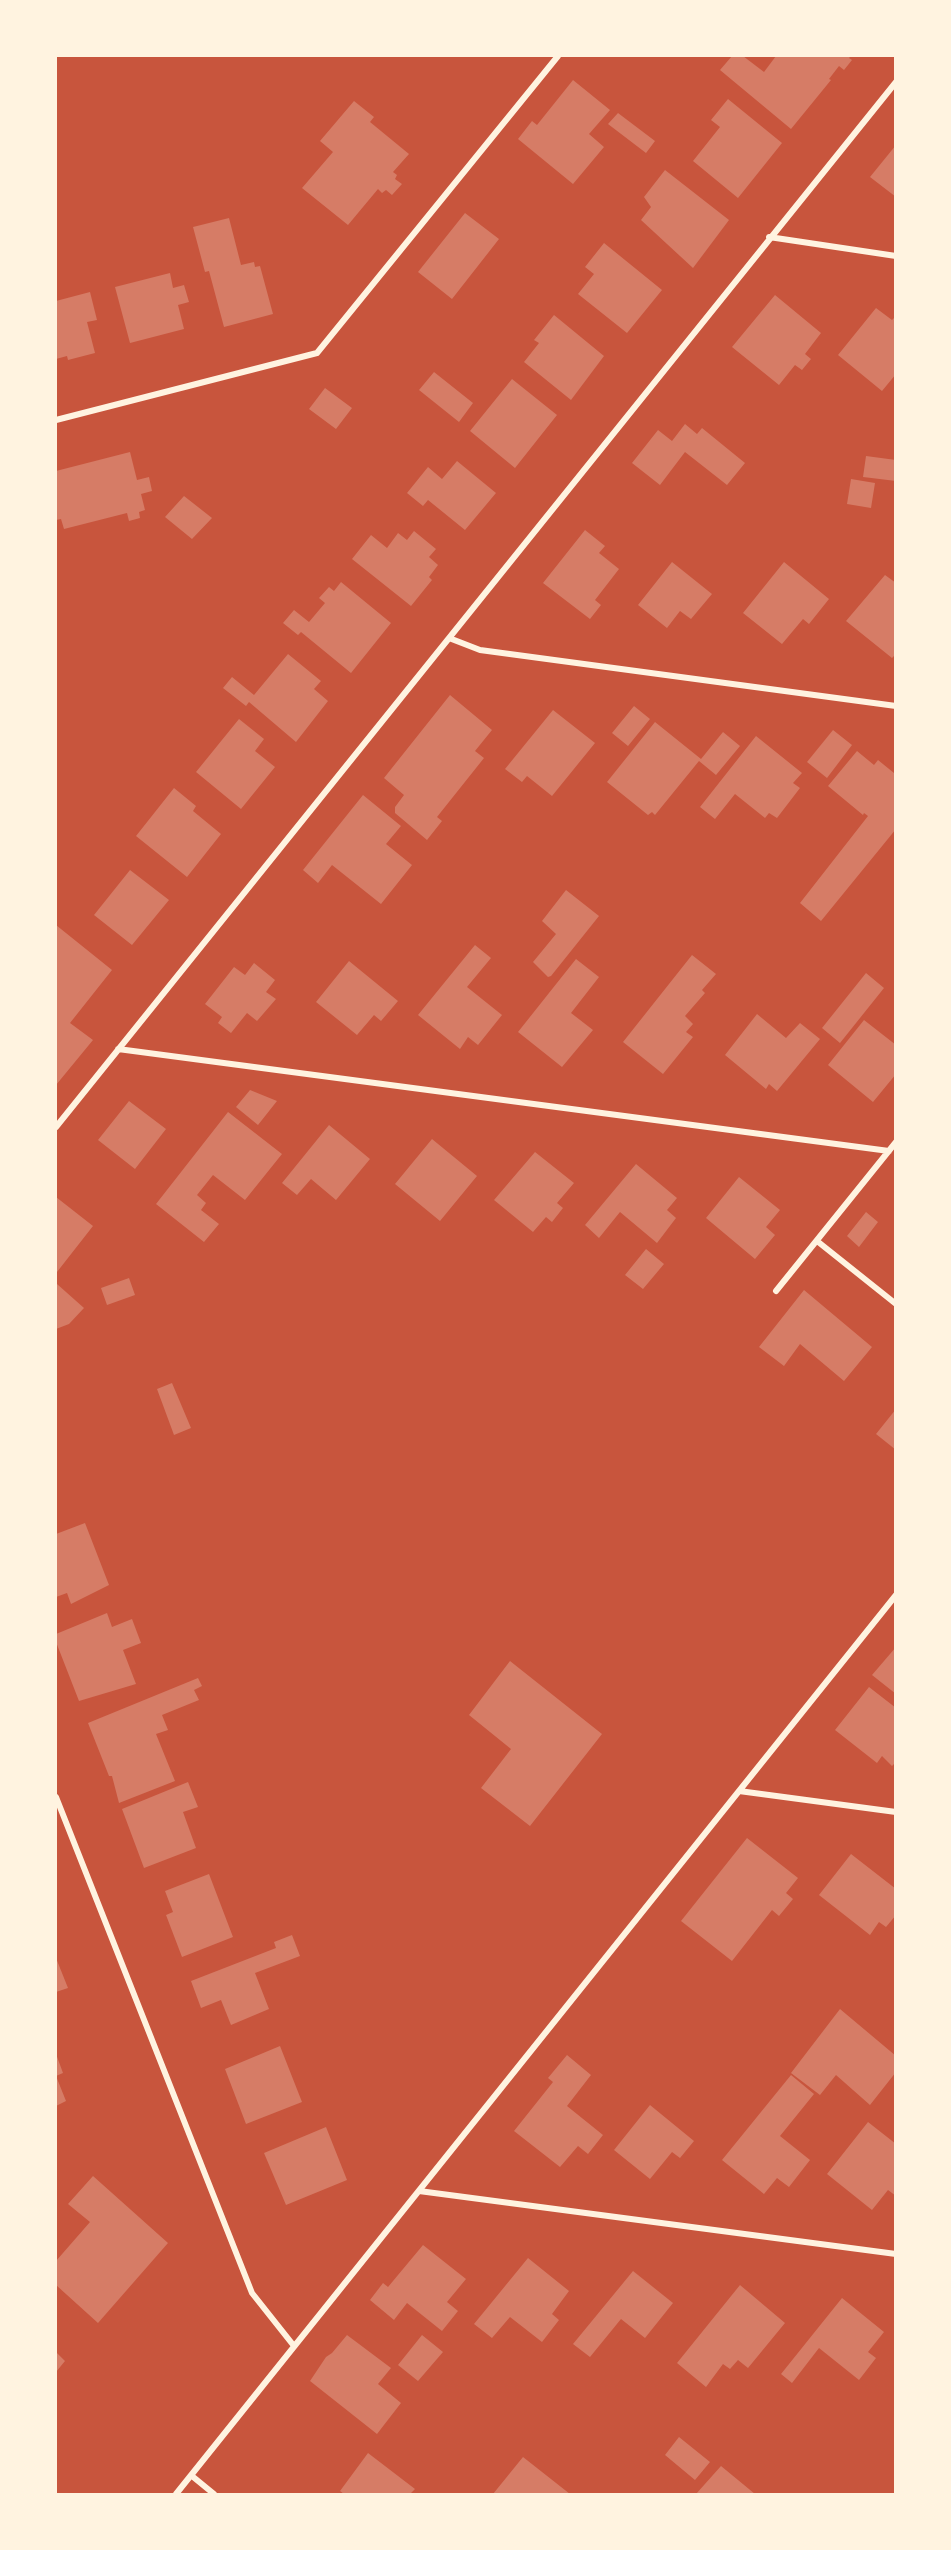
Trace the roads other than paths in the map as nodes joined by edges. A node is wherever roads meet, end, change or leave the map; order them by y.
1 (558, 56) edge
2 (896, 82) edge
3 (769, 237) junction
4 (896, 256) edge
5 (56, 420) edge
6 (449, 638) junction
7 (896, 706) edge
8 (118, 1049) junction
9 (56, 1127) edge
10 (896, 1142) edge
11 (889, 1151) junction
12 (817, 1241) junction
13 (776, 1291) dead end
14 (896, 1304) edge
15 (896, 1595) edge
16 (739, 1791) junction
17 (56, 1797) edge
18 (896, 1812) edge
19 (419, 2191) junction
20 (896, 2254) edge
21 (294, 2346) junction
22 (192, 2476) junction
23 (176, 2494) edge
24 (214, 2494) edge

1 - 5 street
2 - 3 street
3 - 4 street
3 - 6 street
6 - 7 street
6 - 8 street
8 - 9 street
8 - 11 street
10 - 11 street
11 - 12 street
12 - 13 street
12 - 14 street
15 - 16 street
16 - 18 street
16 - 19 street
17 - 21 street
19 - 20 street
19 - 21 street
21 - 22 street
22 - 23 street
22 - 24 street

